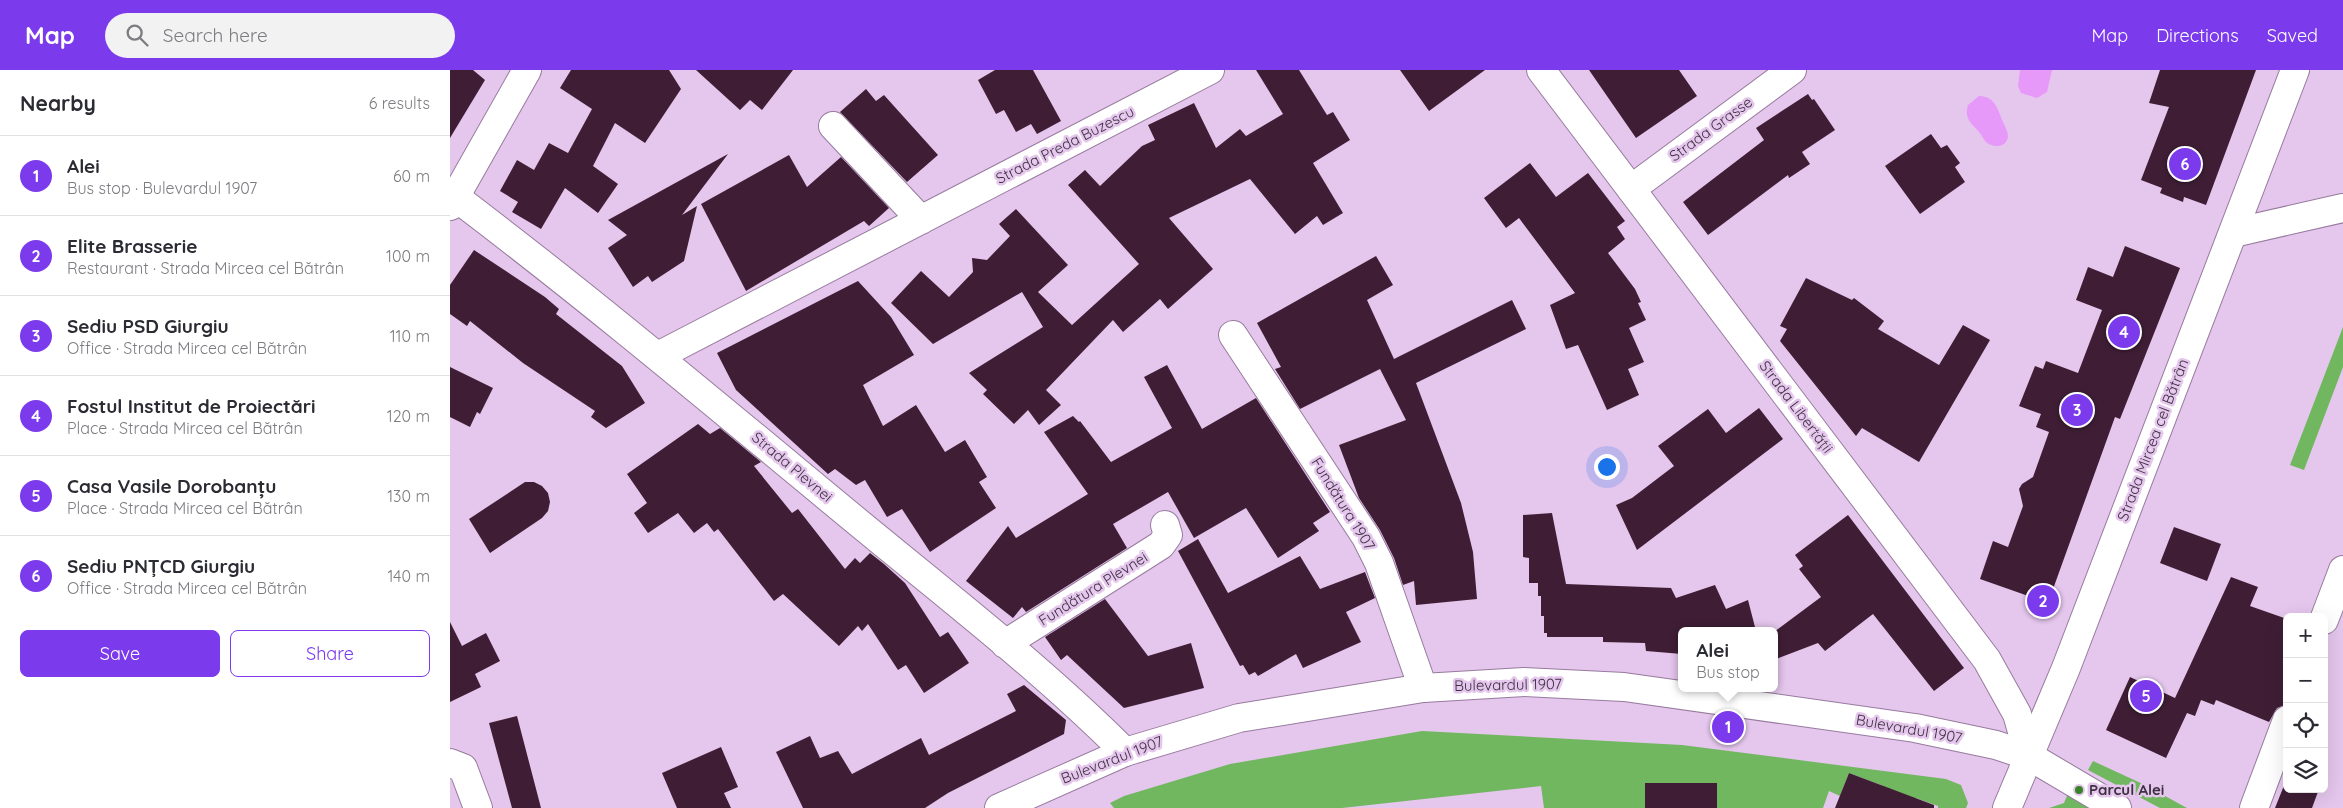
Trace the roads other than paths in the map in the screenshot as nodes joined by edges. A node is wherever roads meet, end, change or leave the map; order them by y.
1 (527, 70) edge
2 (1210, 70) edge
3 (1541, 70) edge
4 (1792, 70) edge
5 (2295, 70) edge
6 (833, 126) dead end
7 (1631, 189) junction
8 (452, 198) edge
9 (2343, 208) edge
10 (921, 220) junction
11 (2232, 233) junction
12 (1233, 335) dead end
13 (658, 356) junction
14 (1165, 525) dead end
15 (2343, 570) edge
16 (2327, 613) edge
17 (1005, 644) junction
18 (1423, 688) junction
19 (2283, 731) edge
20 (1125, 752) junction
21 (2030, 756) junction
22 (450, 763) edge
23 (478, 808) edge
24 (998, 808) edge
25 (2007, 808) edge
26 (2117, 808) edge
27 (2254, 808) edge

1 - 8 street
2 - 10 street, Strada Preda Buzescu
3 - 7 street, Strada Libertății
4 - 7 street, Strada Grasse
5 - 11 street, Strada Mircea cel Bătrân
6 - 10 street
7 - 21 street, Strada Libertății
8 - 13 street, Strada Plevnei
9 - 11 street
10 - 13 street, Strada Preda Buzescu
11 - 21 street, Strada Mircea cel Bătrân
12 - 18 street, Fundătura 1907
13 - 17 street, Strada Plevnei
14 - 17 street, Fundătura Plevnei
15 - 16 street
17 - 20 street, Strada Plevnei
18 - 20 street, Bulevardul 1907
18 - 21 street, Bulevardul 1907
19 - 27 street
20 - 24 street, Bulevardul 1907
21 - 25 street, Strada Mircea cel Bătrân
21 - 26 street, Bulevardul 1907
22 - 23 street

